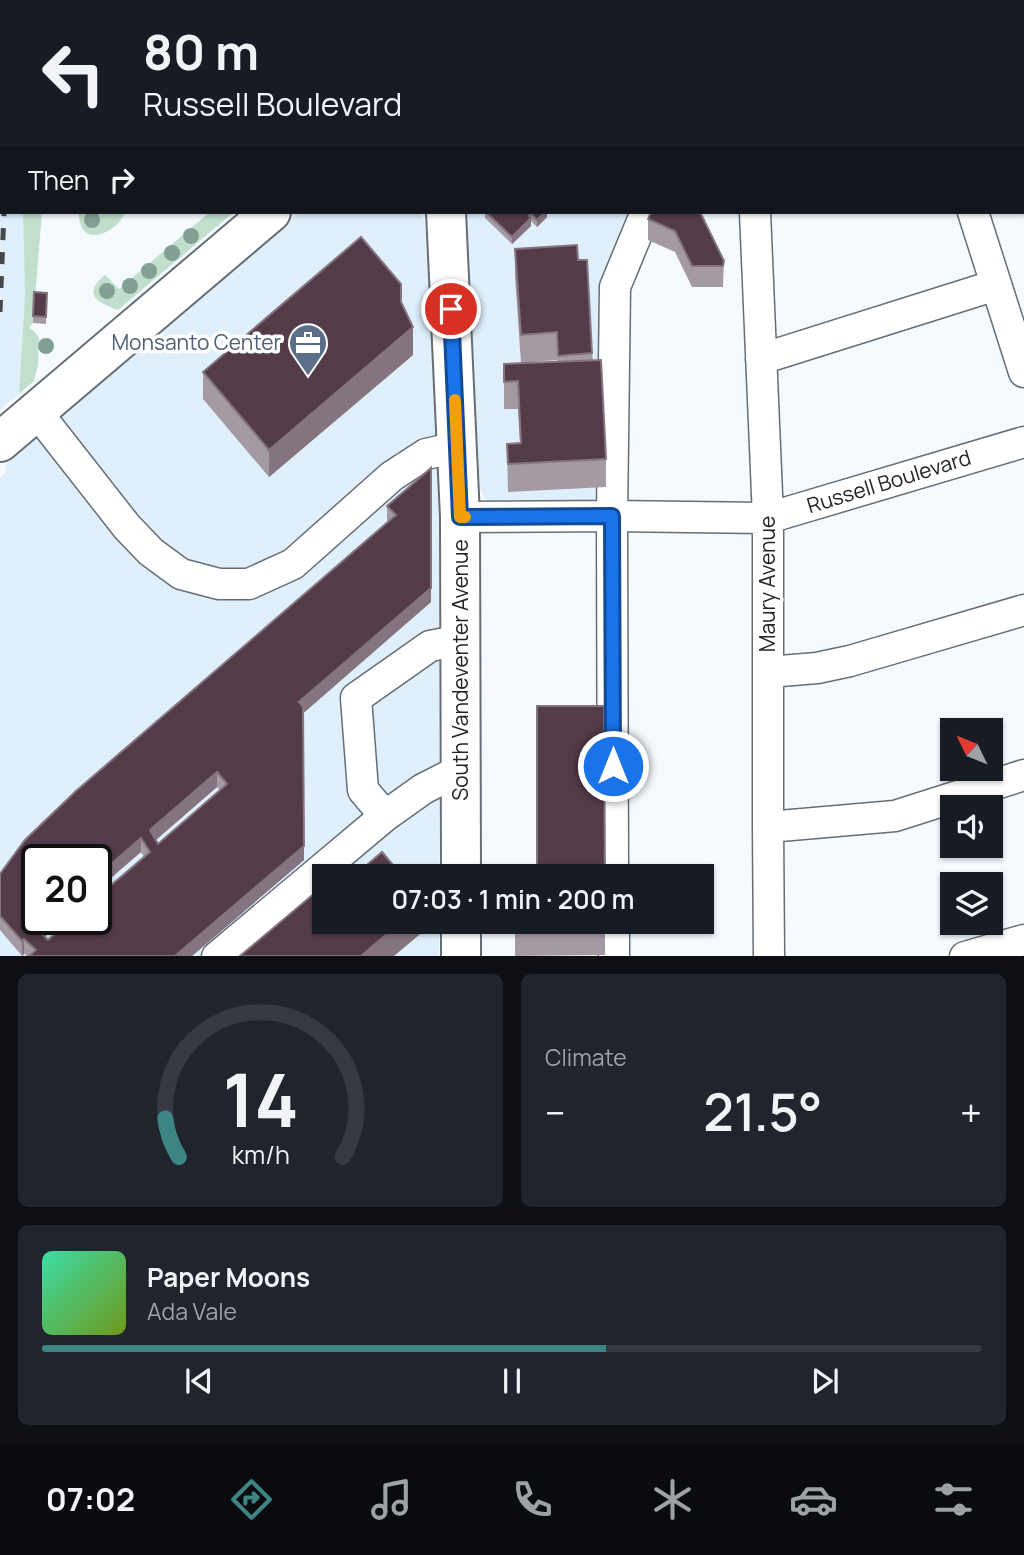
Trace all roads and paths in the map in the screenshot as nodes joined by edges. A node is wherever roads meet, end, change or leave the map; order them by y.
1 (269, 214) edge
2 (445, 214) edge
3 (645, 214) edge
4 (755, 214) edge
5 (974, 214) edge
6 (996, 285) junction
7 (761, 359) junction
8 (1024, 372) edge
9 (36, 411) junction
10 (0, 442) edge
11 (1024, 442) edge
12 (458, 447) junction
13 (612, 516) junction
14 (460, 517) junction
15 (768, 518) junction
16 (1024, 610) edge
17 (461, 640) junction
18 (768, 672) junction
19 (462, 769) junction
20 (1024, 775) edge
21 (385, 816) junction
22 (768, 827) junction
23 (461, 864) edge
24 (614, 864) edge
25 (461, 934) edge
26 (614, 934) edge
27 (1024, 940) edge
28 (218, 956) edge
29 (461, 956) edge
30 (614, 956) edge
31 (769, 956) edge
32 (968, 956) edge

1 - 9 main road
2 - 12 main road, South Vandeventer Avenue
3 - 13 street
4 - 7 street, Maury Avenue
5 - 6 street
6 - 7 street
6 - 8 street
7 - 15 street, Maury Avenue
9 - 10 main road
9 - 12 street
11 - 15 street, Russell Boulevard
12 - 14 main road, South Vandeventer Avenue
13 - 14 street, Russell Boulevard
13 - 15 street, Russell Boulevard
13 - 24 street
14 - 17 main road, South Vandeventer Avenue
15 - 18 street, Maury Avenue
16 - 18 street
17 - 19 main road, South Vandeventer Avenue
17 - 21 street
18 - 22 street, Maury Avenue
19 - 21 street
19 - 23 main road, South Vandeventer Avenue
20 - 22 street
21 - 28 street
22 - 31 street, Maury Avenue
25 - 29 main road
26 - 30 street
27 - 32 street

